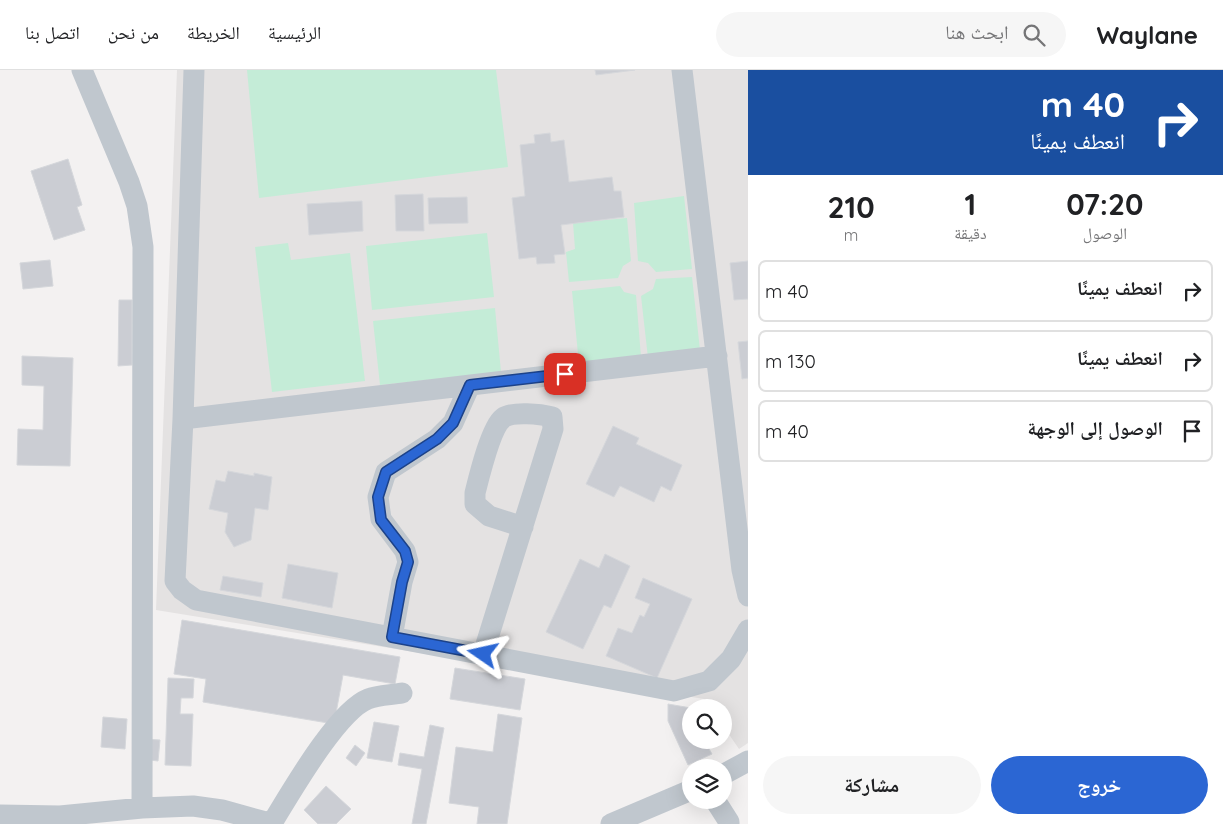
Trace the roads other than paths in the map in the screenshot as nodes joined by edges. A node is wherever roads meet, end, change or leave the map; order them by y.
1 (194, 70) edge
2 (682, 70) edge
3 (82, 71) edge
4 (717, 356) junction
5 (470, 385) junction
6 (183, 419) junction
7 (523, 527) junction
8 (748, 596) edge
9 (748, 630) edge
10 (392, 637) junction
11 (483, 654) junction
12 (402, 693) dead end
13 (748, 761) edge
14 (732, 770) edge
15 (682, 794) edge
16 (142, 808) junction
17 (721, 809) edge
18 (0, 815) edge
19 (272, 824) edge
20 (611, 824) edge
21 (729, 824) edge

1 - 6 street
2 - 4 street
3 - 16 street
4 - 5 street
4 - 8 street
5 - 6 street
5 - 10 street
6 - 10 street
7 - 7 street
7 - 11 street
9 - 11 street
10 - 11 street
12 - 19 street
13 - 14 street
15 - 20 street
16 - 18 street
16 - 19 street
17 - 21 street

